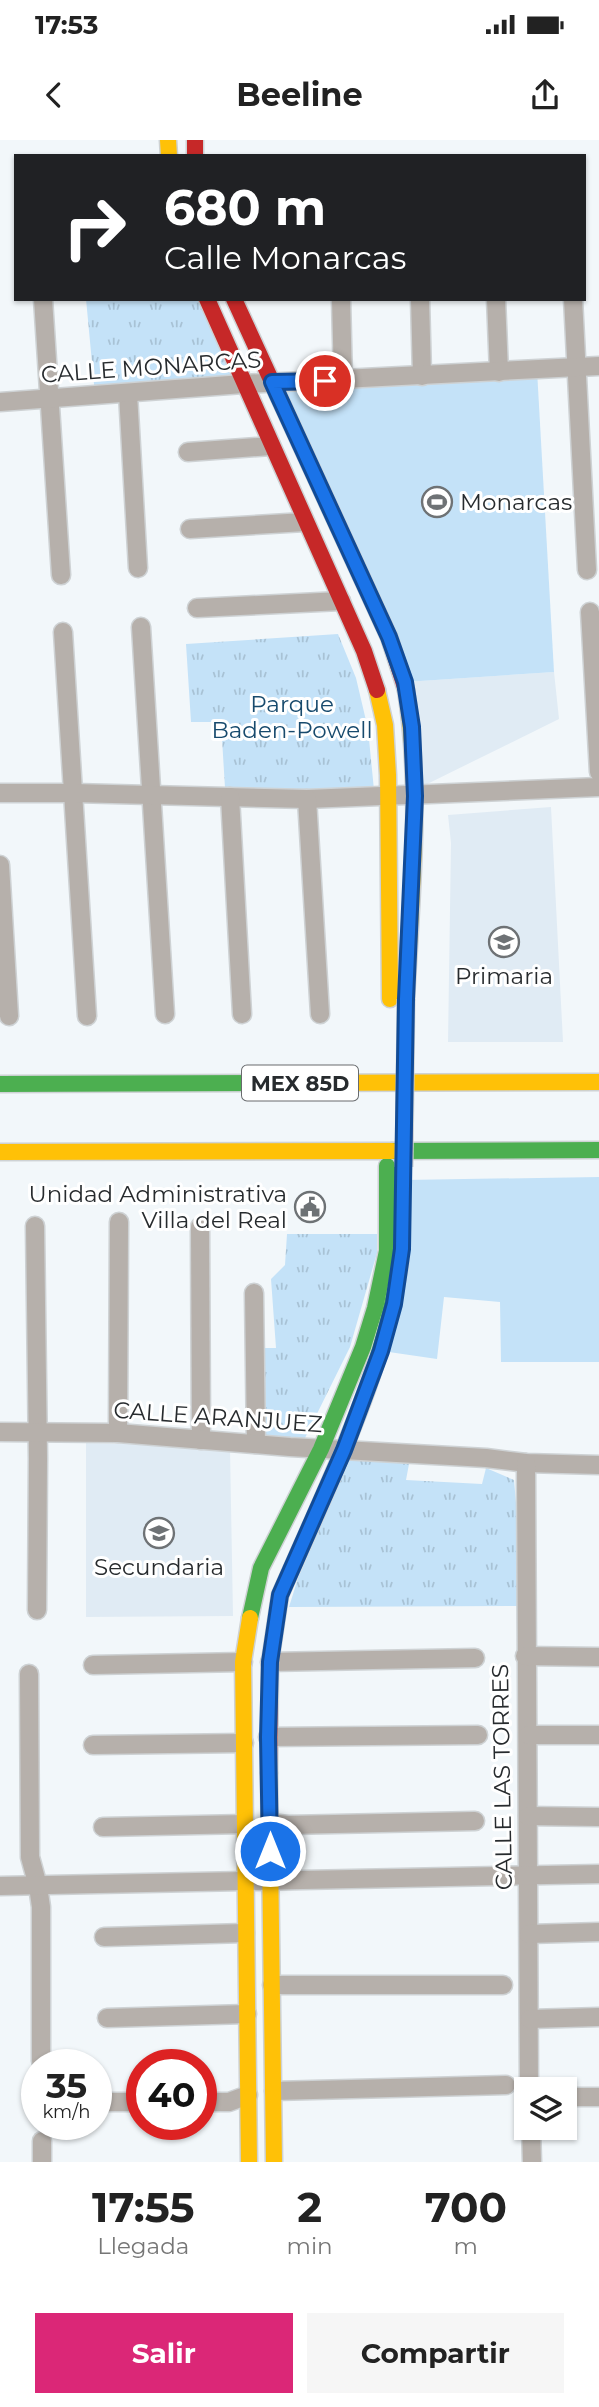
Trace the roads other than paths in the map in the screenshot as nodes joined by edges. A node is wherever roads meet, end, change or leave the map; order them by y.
1 (43, 301) edge
2 (207, 301) edge
3 (235, 301) edge
4 (341, 301) edge
5 (420, 301) edge
6 (496, 301) edge
7 (573, 301) edge
8 (599, 366) edge
9 (577, 367) junction
10 (499, 372) junction
11 (422, 376) junction
12 (343, 380) junction
13 (272, 382) junction
14 (243, 384) junction
15 (128, 394) junction
16 (51, 399) junction
17 (0, 402) edge
18 (271, 446) junction
19 (188, 452) dead end
20 (304, 522) junction
21 (190, 529) dead end
22 (138, 568) dead end
23 (587, 570) dead end
24 (61, 575) dead end
25 (341, 601) junction
26 (197, 608) dead end
27 (590, 612) dead end
28 (141, 627) dead end
29 (63, 632) dead end
30 (599, 772) edge
31 (599, 787) edge
32 (0, 793) edge
33 (74, 793) junction
34 (152, 795) junction
35 (415, 796) junction
36 (230, 797) junction
37 (387, 797) junction
38 (307, 799) junction
39 (0, 865) edge
40 (398, 999) junction
41 (165, 1014) dead end
42 (242, 1014) dead end
43 (320, 1014) dead end
44 (9, 1016) dead end
45 (87, 1016) dead end
46 (599, 1082) edge
47 (0, 1084) edge
48 (388, 1096) dead end
49 (388, 1138) dead end
50 (599, 1150) edge
51 (0, 1152) edge
52 (398, 1170) junction
53 (403, 1202) dead end
54 (119, 1222) dead end
55 (35, 1226) dead end
56 (200, 1227) dead end
57 (254, 1293) dead end
58 (0, 1432) edge
59 (37, 1432) junction
60 (118, 1433) junction
61 (201, 1440) junction
62 (256, 1444) junction
63 (321, 1449) junction
64 (344, 1450) junction
65 (526, 1463) junction
66 (599, 1465) edge
67 (37, 1610) dead end
68 (525, 1657) junction
69 (599, 1657) edge
70 (475, 1658) dead end
71 (243, 1662) junction
72 (270, 1662) junction
73 (93, 1665) dead end
74 (29, 1674) dead end
75 (478, 1735) dead end
76 (528, 1735) junction
77 (599, 1735) edge
78 (268, 1737) junction
79 (244, 1743) junction
80 (93, 1745) dead end
81 (528, 1816) junction
82 (599, 1817) edge
83 (475, 1821) dead end
84 (245, 1824) junction
85 (270, 1824) junction
86 (103, 1827) dead end
87 (528, 1874) junction
88 (599, 1874) edge
89 (270, 1879) junction
90 (245, 1880) junction
91 (0, 1886) edge
92 (38, 1886) junction
93 (599, 1932) edge
94 (245, 1933) junction
95 (529, 1934) junction
96 (104, 1937) dead end
97 (272, 1985) junction
98 (503, 1985) dead end
99 (247, 2014) junction
100 (599, 2017) edge
101 (107, 2018) dead end
102 (530, 2019) junction
103 (41, 2049) edge
104 (530, 2077) edge
105 (506, 2085) dead end
106 (274, 2091) junction
107 (248, 2095) junction
108 (577, 2097) edge
109 (599, 2097) edge
110 (217, 2102) edge
111 (531, 2140) edge
112 (42, 2141) dead end
113 (43, 2162) edge
114 (249, 2162) edge
115 (274, 2162) edge
116 (532, 2162) edge

1 - 16 street
2 - 14 main road
3 - 13 main road
4 - 12 street
5 - 11 street
6 - 10 street
7 - 9 street
8 - 9 street, CALLE MONARCAS
9 - 10 street, CALLE MONARCAS
9 - 23 street
10 - 11 street, CALLE MONARCAS
11 - 12 street, CALLE MONARCAS
12 - 13 street, CALLE MONARCAS
13 - 14 street, CALLE MONARCAS
13 - 35 main road
14 - 15 street, CALLE MONARCAS
14 - 18 main road
15 - 16 street, CALLE MONARCAS
15 - 22 street
16 - 17 street, CALLE MONARCAS
16 - 24 street
18 - 19 street
18 - 20 main road
20 - 21 street
20 - 25 main road
25 - 26 street
25 - 37 main road
27 - 30 street
28 - 34 street
29 - 33 street
31 - 35 street
32 - 33 street
33 - 34 street
33 - 45 street
34 - 36 street
34 - 41 street
35 - 37 street
35 - 40 main road
36 - 38 street
36 - 42 street
37 - 38 street
37 - 40 main road
38 - 43 street
39 - 44 street
40 - 48 main road
40 - 52 main road, bridge
46 - 47 main road, MEX 85D
49 - 52 main road
50 - 51 main road
52 - 63 main road
53 - 64 main road
54 - 60 street
55 - 59 street
56 - 61 street
57 - 62 street
58 - 59 street, CALLE ARANJUEZ
59 - 60 street, CALLE ARANJUEZ
59 - 67 street
60 - 61 street, CALLE ARANJUEZ
61 - 62 street, CALLE ARANJUEZ
62 - 63 street, CALLE ARANJUEZ
63 - 64 street, CALLE ARANJUEZ
63 - 71 main road
64 - 65 street, CALLE ARANJUEZ
64 - 72 main road
65 - 66 street, CALLE ARANJUEZ
65 - 68 street, CALLE LAS TORRES
68 - 69 street
68 - 76 street, CALLE LAS TORRES
70 - 72 street
71 - 73 street
71 - 79 main road
72 - 78 main road
74 - 92 street
75 - 78 street
76 - 77 street
76 - 81 street, CALLE LAS TORRES
78 - 85 main road
79 - 80 street
79 - 84 main road
81 - 82 street
81 - 87 street, CALLE LAS TORRES
83 - 85 street
84 - 86 street
84 - 90 main road
85 - 89 main road
87 - 88 street
87 - 89 street
87 - 95 street, CALLE LAS TORRES
89 - 90 street
89 - 97 main road
90 - 92 street
90 - 94 main road
91 - 92 street
92 - 103 street
93 - 95 street
94 - 96 street
94 - 99 main road
95 - 102 street, CALLE LAS TORRES
97 - 98 street
97 - 106 main road
99 - 101 street
99 - 107 main road
100 - 102 street
102 - 104 street, CALLE LAS TORRES
105 - 106 street
106 - 115 main road
107 - 110 street
107 - 114 main road
108 - 109 street
111 - 116 street
112 - 113 street

